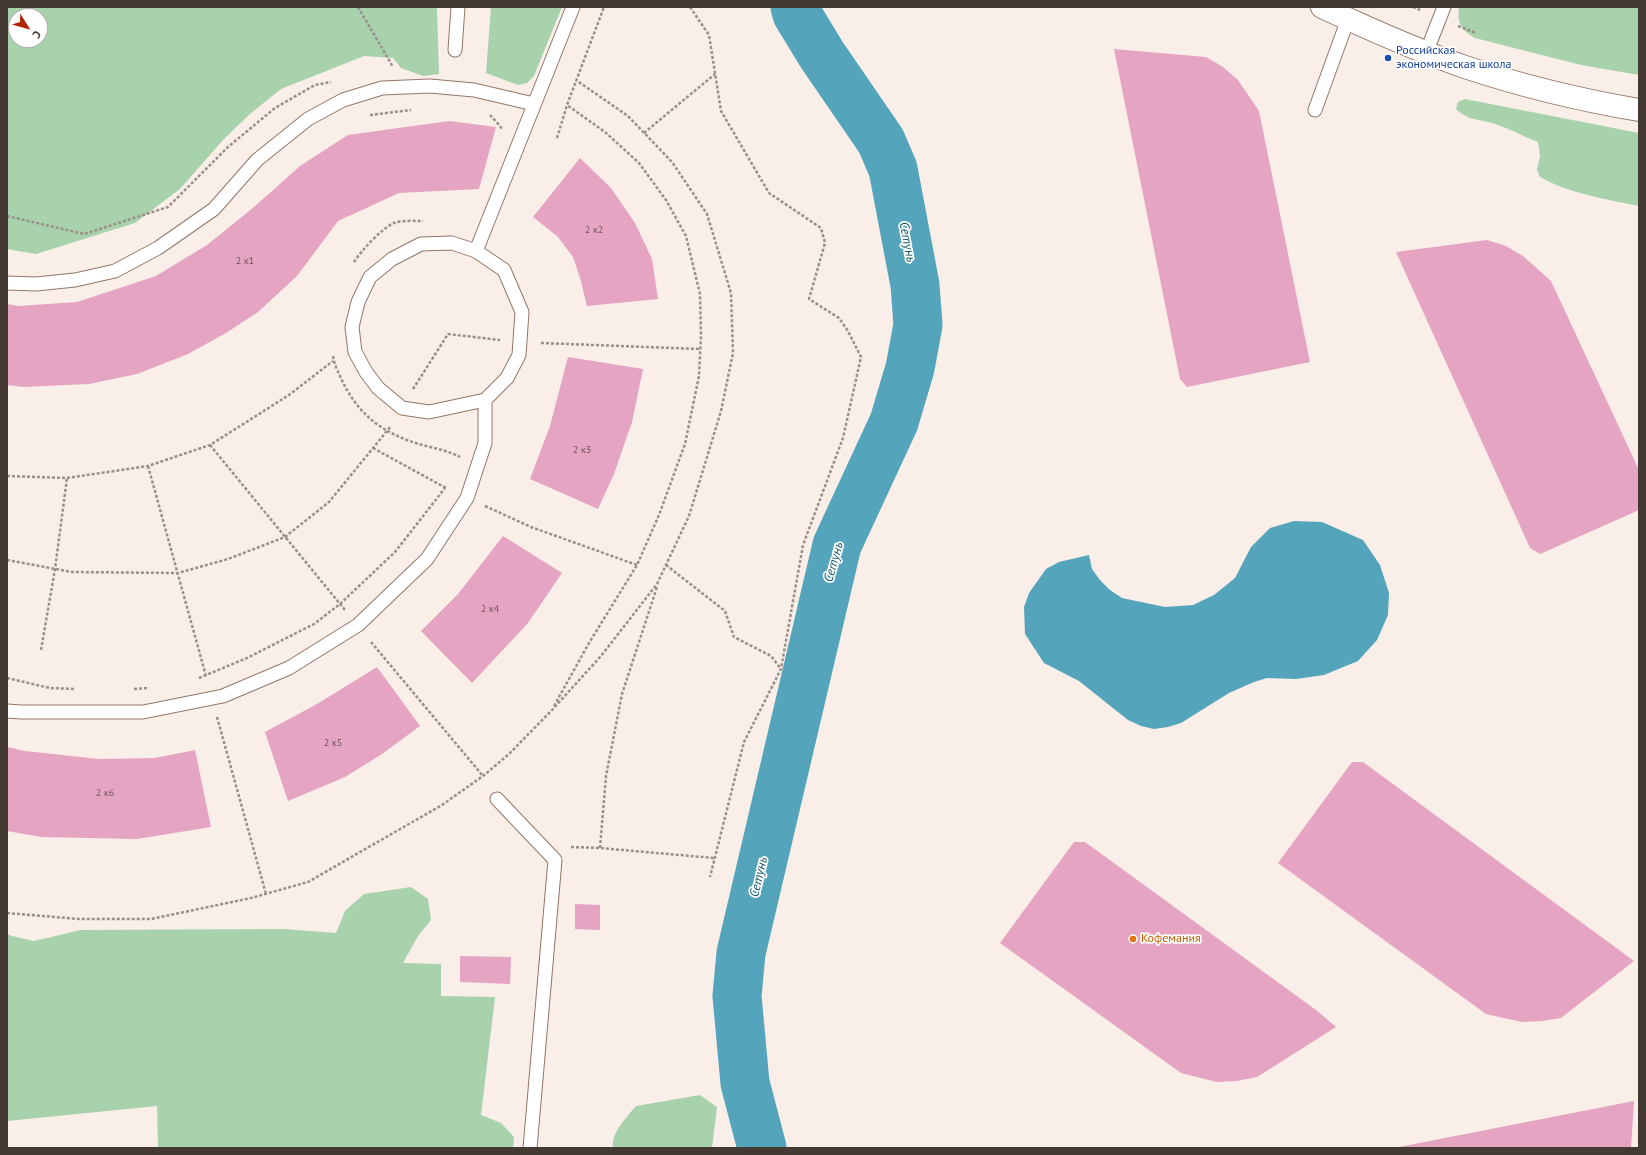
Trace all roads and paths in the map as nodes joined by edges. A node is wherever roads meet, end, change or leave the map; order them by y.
1 (358, 7) edge
2 (458, 7) edge
3 (573, 7) edge
4 (604, 7) edge
5 (690, 7) edge
6 (1322, 7) edge
7 (1444, 7) edge
8 (1348, 19) junction
9 (455, 50) dead end
10 (1426, 53) junction
11 (387, 71) dead end
12 (716, 74) junction
13 (337, 80) dead end
14 (576, 80) junction
15 (534, 104) junction
16 (567, 104) junction
17 (1315, 110) dead end
18 (1639, 110) edge
19 (644, 133) junction
20 (557, 138) dead end
21 (7, 216) edge
22 (476, 251) junction
23 (7, 283) edge
24 (520, 342) junction
25 (700, 349) junction
26 (333, 360) dead end
27 (485, 400) junction
28 (402, 408) junction
29 (373, 448) junction
30 (7, 476) edge
31 (67, 478) junction
32 (444, 488) junction
33 (467, 498) junction
34 (7, 560) edge
35 (638, 565) junction
36 (666, 565) junction
37 (55, 569) junction
38 (657, 584) junction
39 (41, 650) dead end
40 (781, 669) junction
41 (7, 678) edge
42 (194, 680) dead end
43 (153, 688) dead end
44 (132, 689) dead end
45 (80, 690) dead end
46 (7, 710) edge
47 (552, 710) junction
48 (497, 799) dead end
49 (567, 846) dead end
50 (600, 848) junction
51 (714, 858) junction
52 (710, 877) dead end
53 (7, 913) edge
54 (530, 1148) edge

1 - 11 path
2 - 9 lane
3 - 15 lane
4 - 14 path
5 - 12 path
6 - 8 street
7 - 10 lane
8 - 10 street
8 - 17 lane
10 - 18 street
12 - 19 path
12 - 40 path
13 - 21 path
14 - 16 path
14 - 19 path
15 - 22 lane
15 - 23 lane
16 - 20 path
16 - 25 path
19 - 36 path
22 - 24 lane
22 - 28 lane
24 - 25 path
24 - 27 lane
24 - 28 path
25 - 35 path
26 - 31 path
27 - 28 lane
27 - 33 lane
28 - 29 path
29 - 32 path
29 - 37 path
30 - 31 path
31 - 37 path
32 - 33 path
32 - 42 path
33 - 35 path
33 - 46 lane
34 - 37 path
35 - 47 path
36 - 38 path
36 - 40 path
37 - 39 path
38 - 47 path
38 - 50 path
40 - 51 path
41 - 45 path
43 - 44 path
47 - 53 path
48 - 54 lane
49 - 50 path
50 - 51 path
51 - 52 path

